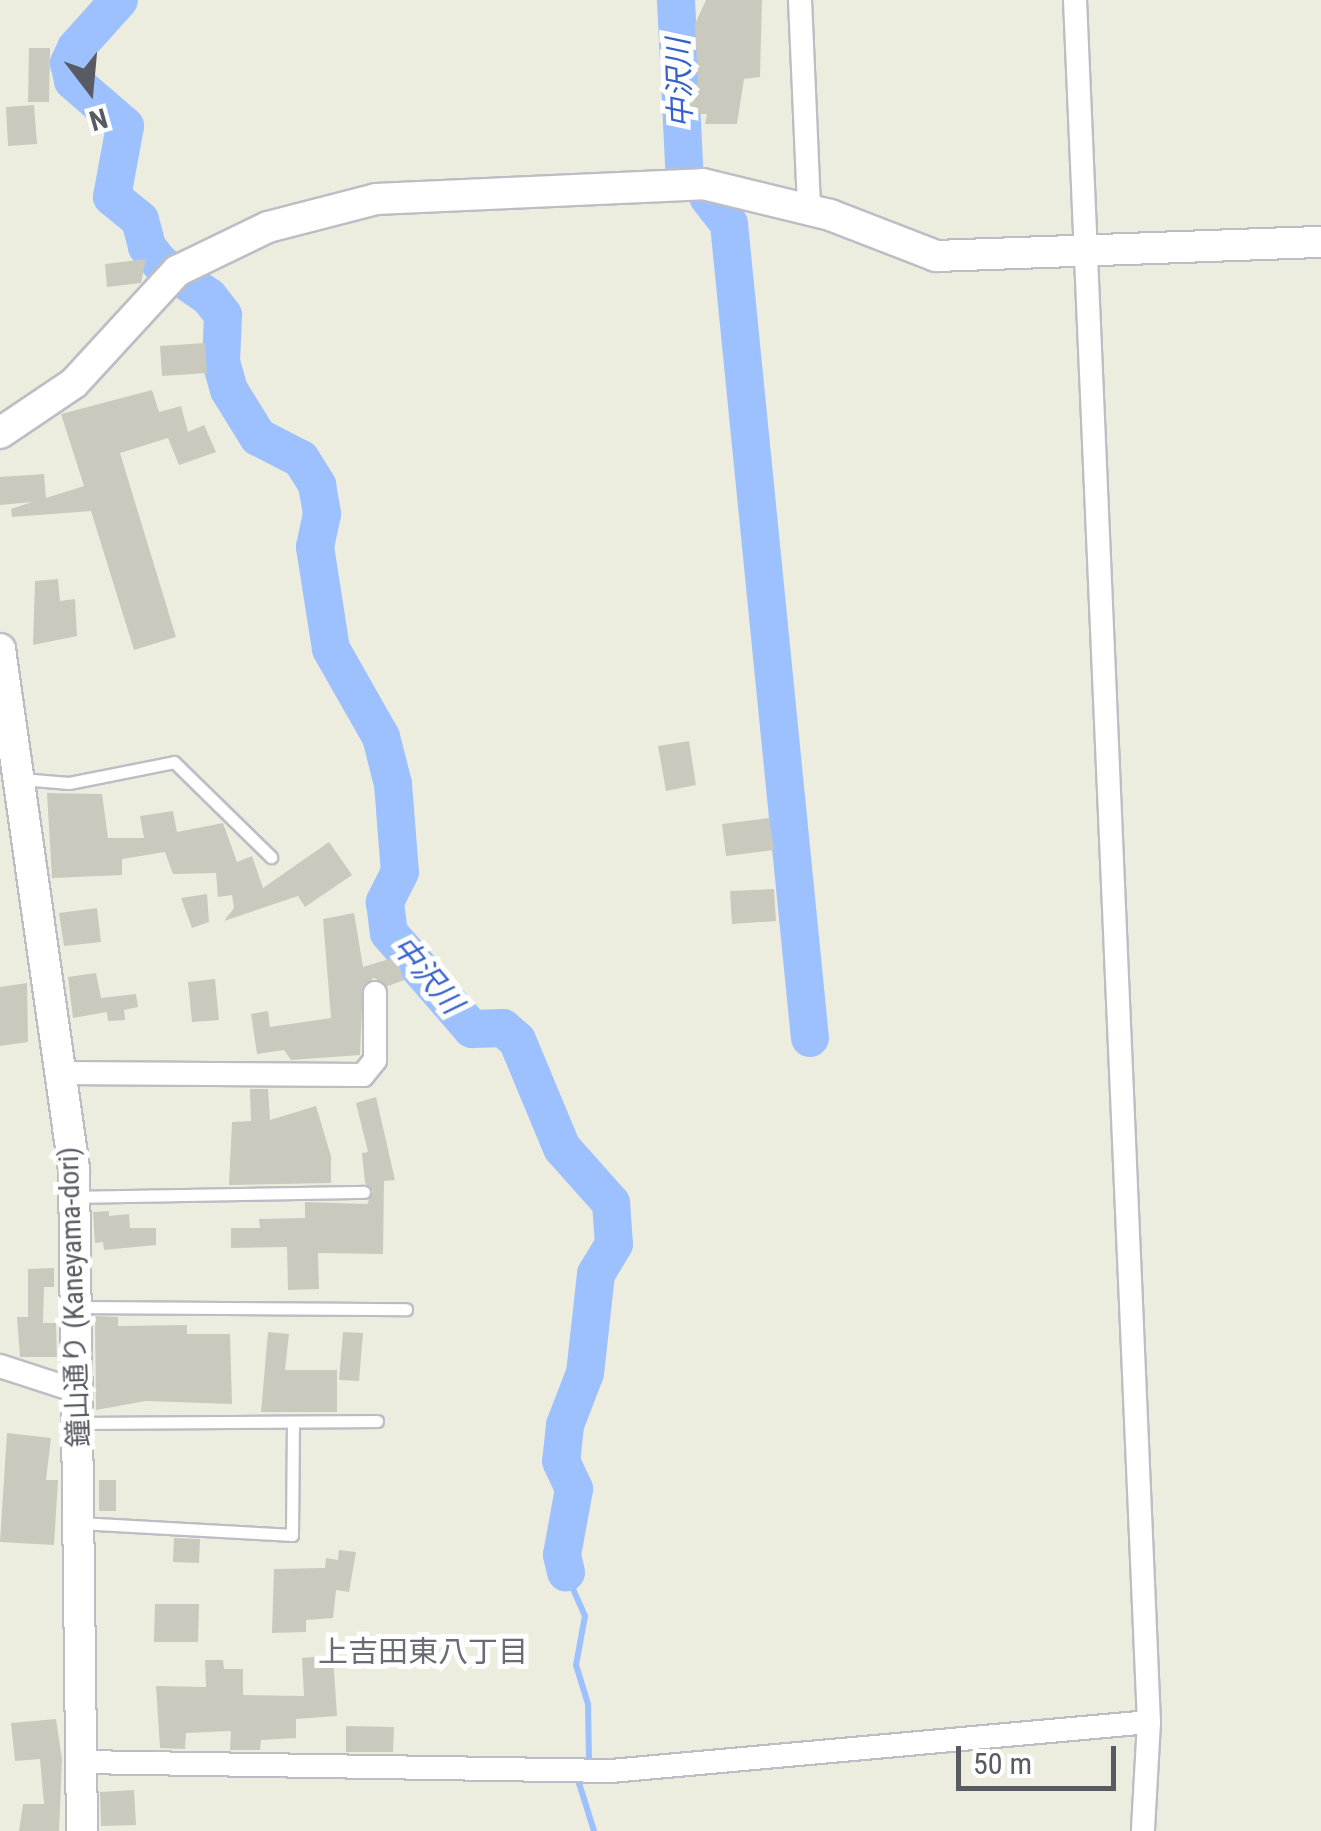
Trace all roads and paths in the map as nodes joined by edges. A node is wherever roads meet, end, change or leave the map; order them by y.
1 (800, 0) edge
2 (1075, 0) edge
3 (809, 210) junction
4 (1321, 242) edge
5 (1086, 250) junction
6 (0, 433) edge
7 (0, 649) edge
8 (12, 766) edge
9 (270, 858) dead end
10 (375, 993) dead end
11 (60, 1073) junction
12 (364, 1192) dead end
13 (74, 1197) junction
14 (76, 1307) junction
15 (406, 1309) dead end
16 (0, 1366) edge
17 (77, 1390) junction
18 (377, 1421) dead end
19 (293, 1422) junction
20 (78, 1423) junction
21 (78, 1523) junction
22 (1149, 1722) junction
23 (81, 1762) junction
24 (82, 1831) edge
25 (1143, 1831) edge

1 - 3 street
2 - 5 street
3 - 5 street
3 - 6 street
4 - 5 street
5 - 22 street
7 - 8 street, 鐘山通り (Kaneyama-dori)
8 - 9 lane
8 - 11 street, 鐘山通り (Kaneyama-dori)
10 - 11 street
11 - 13 street, 鐘山通り (Kaneyama-dori)
12 - 13 lane
13 - 14 street, 鐘山通り (Kaneyama-dori)
14 - 15 lane
14 - 17 street, 鐘山通り (Kaneyama-dori)
16 - 17 street
17 - 20 street, 鐘山通り (Kaneyama-dori)
18 - 19 lane
19 - 20 lane
19 - 21 lane
20 - 21 street, 鐘山通り (Kaneyama-dori)
21 - 23 street, 鐘山通り (Kaneyama-dori)
22 - 23 street
22 - 25 street
23 - 24 street, 鐘山通り (Kaneyama-dori)

